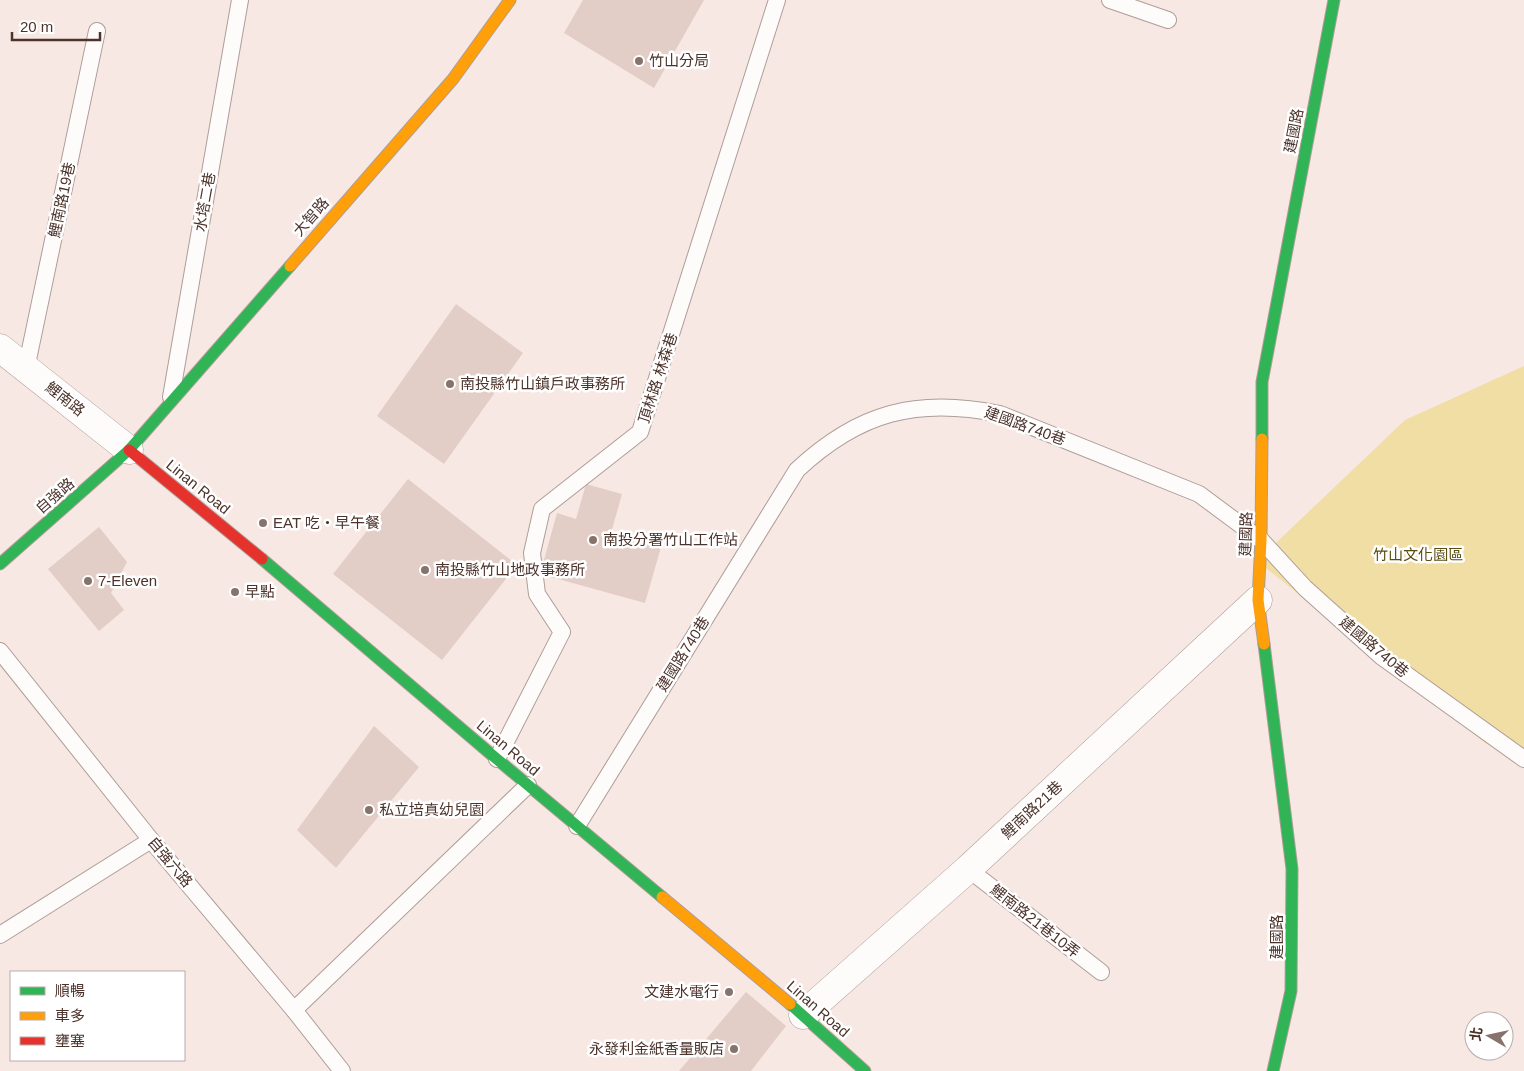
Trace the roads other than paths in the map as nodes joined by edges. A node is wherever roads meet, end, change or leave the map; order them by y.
1 (240, 0) edge
2 (510, 0) edge
3 (777, 0) edge
4 (1110, 0) edge
5 (1334, 0) edge
6 (1168, 20) dead end
7 (97, 31) dead end
8 (0, 348) edge
9 (26, 369) junction
10 (170, 405) junction
11 (129, 450) junction
12 (1261, 540) junction
13 (0, 564) edge
14 (1258, 600) junction
15 (0, 651) edge
16 (497, 759) junction
17 (1524, 759) edge
18 (528, 785) junction
19 (576, 826) junction
20 (151, 840) junction
21 (968, 869) junction
22 (0, 935) edge
23 (1101, 972) dead end
24 (294, 1010) junction
25 (803, 1015) junction
26 (342, 1071) edge
27 (865, 1071) edge
28 (1273, 1071) edge

1 - 10 lane, 水塔二巷
2 - 10 street, 大智路
3 - 16 lane, 頂林路 林森巷
4 - 6 lane
5 - 12 street, 建國路
7 - 9 lane, 鯉南路19巷
8 - 9 street, 鯉南路
9 - 11 street, 鯉南路
10 - 11 street, 大智路
11 - 13 street, 自強路
11 - 16 street, Linan Road
12 - 14 street, 建國路
12 - 17 lane, 建國路740巷
12 - 19 lane, 建國路740巷
14 - 21 street, 鯉南路21巷
14 - 28 street, 建國路
15 - 20 lane, 自強六路
16 - 18 street, Linan Road
18 - 19 street, Linan Road
18 - 24 lane
19 - 25 street, Linan Road
20 - 22 lane
20 - 24 lane, 自強六路
21 - 23 lane, 鯉南路21巷10弄
21 - 25 street, 鯉南路21巷
24 - 26 lane, 自強六路
25 - 27 street, Linan Road

